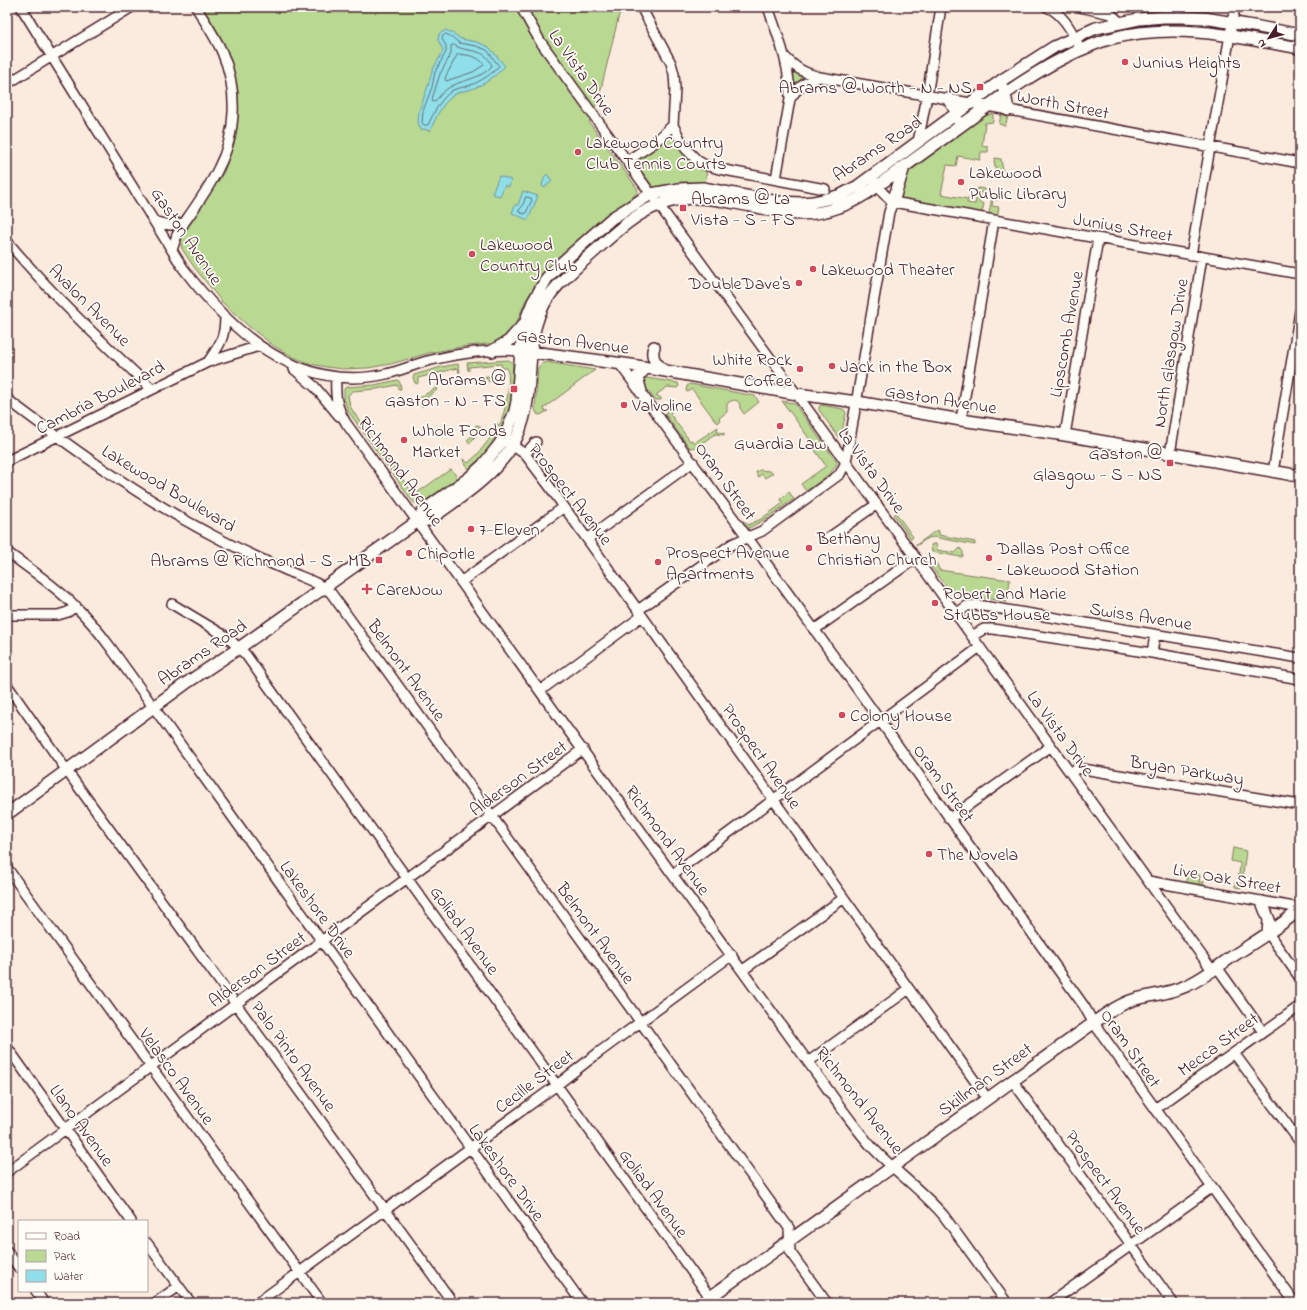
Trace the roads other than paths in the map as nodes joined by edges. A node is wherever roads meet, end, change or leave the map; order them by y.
1 (21, 7) edge
2 (132, 7) edge
3 (196, 7) edge
4 (521, 7) edge
5 (641, 7) edge
6 (768, 7) edge
7 (941, 7) edge
8 (1047, 7) edge
9 (1080, 7) edge
10 (1235, 7) edge
11 (1121, 23) junction
12 (1232, 23) junction
13 (1300, 35) edge
14 (1230, 36) junction
15 (1075, 37) junction
16 (1300, 48) edge
17 (1080, 50) junction
18 (52, 56) junction
19 (785, 57) junction
20 (820, 77) junction
21 (1002, 80) junction
22 (7, 84) edge
23 (1005, 95) junction
24 (927, 96) junction
25 (790, 99) junction
26 (948, 99) junction
27 (972, 103) junction
28 (989, 106) junction
29 (1008, 110) junction
30 (956, 114) junction
31 (674, 125) junction
32 (956, 130) junction
33 (918, 142) junction
34 (1211, 148) junction
35 (626, 161) junction
36 (1300, 163) edge
37 (904, 167) junction
38 (776, 179) junction
39 (875, 181) junction
40 (826, 189) dead end
41 (853, 189) junction
42 (651, 194) junction
43 (893, 202) junction
44 (659, 204) junction
45 (795, 214) junction
46 (994, 220) junction
47 (155, 222) junction
48 (184, 223) junction
49 (1098, 239) junction
50 (7, 241) edge
51 (172, 250) junction
52 (572, 254) junction
53 (1191, 255) junction
54 (1202, 257) junction
55 (580, 263) junction
56 (1300, 274) edge
57 (1300, 311) edge
58 (224, 316) junction
59 (526, 322) junction
60 (259, 346) junction
61 (654, 347) dead end
62 (492, 351) junction
63 (526, 352) junction
64 (208, 362) junction
65 (285, 362) junction
66 (619, 363) junction
67 (646, 368) junction
68 (664, 370) junction
69 (336, 377) junction
70 (152, 389) junction
71 (640, 392) junction
72 (797, 394) junction
73 (7, 399) edge
74 (857, 402) junction
75 (961, 420) junction
76 (346, 423) junction
77 (1064, 436) junction
78 (58, 437) junction
79 (508, 442) junction
80 (536, 442) dead end
81 (525, 454) junction
82 (1170, 454) junction
83 (7, 461) edge
84 (693, 462) junction
85 (846, 462) junction
86 (1273, 472) junction
87 (1300, 476) edge
88 (877, 504) junction
89 (564, 507) junction
90 (418, 521) junction
91 (748, 537) junction
92 (587, 539) junction
93 (827, 539) dead end
94 (7, 552) edge
95 (916, 558) junction
96 (462, 581) junction
97 (325, 588) junction
98 (172, 604) dead end
99 (76, 606) junction
100 (640, 613) junction
101 (956, 614) junction
102 (7, 615) edge
103 (814, 630) junction
104 (1156, 635) junction
105 (972, 636) junction
106 (980, 647) junction
107 (239, 648) junction
108 (1152, 653) junction
109 (1300, 658) edge
110 (1300, 679) edge
111 (7, 685) edge
112 (541, 690) junction
113 (153, 706) junction
114 (880, 721) junction
115 (1051, 746) junction
116 (583, 749) junction
117 (67, 770) junction
118 (1070, 773) junction
119 (773, 800) junction
120 (1300, 805) edge
121 (7, 814) edge
122 (493, 816) junction
123 (949, 819) junction
124 (7, 868) edge
125 (673, 874) junction
126 (408, 878) junction
127 (1148, 881) junction
128 (1183, 888) junction
129 (844, 898) junction
130 (1262, 902) junction
131 (1166, 906) junction
132 (1300, 909) edge
133 (1268, 933) junction
134 (321, 942) junction
135 (732, 955) junction
136 (1215, 969) junction
137 (743, 970) junction
138 (1300, 978) edge
139 (909, 989) junction
140 (236, 1004) junction
141 (1300, 1006) edge
142 (1093, 1022) junction
143 (641, 1023) junction
144 (1262, 1032) junction
145 (7, 1047) edge
146 (1234, 1053) junction
147 (808, 1062) junction
148 (151, 1067) junction
149 (1012, 1080) junction
150 (557, 1085) junction
151 (987, 1098) junction
152 (1155, 1109) junction
153 (65, 1130) junction
154 (1300, 1142) edge
155 (470, 1148) junction
156 (892, 1167) junction
157 (7, 1172) edge
158 (1211, 1188) junction
159 (386, 1210) junction
160 (131, 1220) edge
161 (790, 1241) junction
162 (148, 1243) edge
163 (1132, 1245) junction
164 (7, 1251) edge
165 (18, 1267) edge
166 (300, 1272) junction
167 (179, 1286) junction
168 (37, 1292) edge
169 (706, 1300) edge
170 (44, 1303) edge
171 (156, 1303) edge
172 (191, 1303) edge
173 (257, 1303) edge
174 (322, 1303) edge
175 (453, 1303) edge
176 (582, 1303) edge
177 (827, 1303) edge
178 (1007, 1303) edge
179 (1050, 1303) edge
180 (1173, 1303) edge
181 (1295, 1303) edge

1 - 18 street, Gaston Avenue
2 - 18 street
3 - 48 street
4 - 35 street, La Vista Drive
5 - 31 street
6 - 19 street
7 - 24 street
8 - 15 street
9 - 11 street
10 - 12 street, North Glasgow Drive
11 - 12 main road, Abrams Road
11 - 15 main road, Abrams Road
12 - 13 main road, Abrams Road
12 - 14 street, North Glasgow Drive
14 - 16 main road, Abrams Road
14 - 17 main road, Abrams Road
14 - 34 street, North Glasgow Drive
15 - 17 street
15 - 21 main road, Abrams Road
17 - 23 main road, Abrams Road
18 - 22 street
18 - 47 street, Gaston Avenue
19 - 20 street, Worth Street
19 - 25 street
20 - 24 street, Worth Street
20 - 25 street
21 - 23 main road
21 - 27 main road, Abrams Road
23 - 28 main road, Abrams Road
23 - 29 main road
24 - 26 street, Worth Street
24 - 33 street
25 - 38 street
26 - 27 street, Worth Street
26 - 30 main road
27 - 28 street, Worth Street
27 - 30 main road, Abrams Road
28 - 29 street, Worth Street
28 - 32 main road, Abrams Road
29 - 34 street, Worth Street
30 - 32 main road
30 - 33 main road, Abrams Road
31 - 35 street
31 - 38 street
32 - 37 main road, Abrams Road
33 - 39 main road, Abrams Road
34 - 36 street, Worth Street
34 - 53 street, North Glasgow Drive
35 - 42 street, La Vista Drive
37 - 39 main road, Abrams Road
37 - 43 main road
38 - 40 street
39 - 41 main road, Abrams Road
39 - 43 street
39 - 45 main road, Abrams Road
41 - 42 main road, Abrams Road
41 - 45 main road
42 - 44 street, La Vista Drive
42 - 52 main road, Abrams Road
43 - 46 street, Junius Street
43 - 74 street
44 - 45 main road, Abrams Road
44 - 55 main road, Abrams Road
44 - 72 street, La Vista Drive
46 - 49 street, Junius Street
46 - 75 street
47 - 48 street
47 - 51 street, Gaston Avenue
48 - 51 street
49 - 53 street, Junius Street
49 - 77 street, Lipscomb Avenue
50 - 70 street, Avalon Avenue
51 - 58 street, Gaston Avenue
52 - 55 main road
52 - 59 main road, Abrams Road
53 - 54 street, Junius Street
54 - 56 street, Junius Street
54 - 82 street, North Glasgow Drive
55 - 63 main road, Abrams Road
57 - 86 street
58 - 60 street, Gaston Avenue
58 - 64 street, Cambria Boulevard
59 - 62 main road
59 - 63 main road, Abrams Road
60 - 64 street, Cambria Boulevard
60 - 65 street, Gaston Avenue
61 - 68 main road
62 - 63 street, Gaston Avenue
62 - 69 street, Gaston Avenue
63 - 66 main road, Gaston Avenue
63 - 79 main road, Abrams Road
64 - 70 street, Cambria Boulevard
65 - 69 street, Gaston Avenue
65 - 76 street
66 - 67 main road, Gaston Avenue
66 - 71 street, Oram Street
67 - 68 main road, Gaston Avenue
67 - 71 main road
68 - 72 main road, Gaston Avenue
69 - 76 street, Richmond Avenue
70 - 78 street, Cambria Boulevard
71 - 84 street, Oram Street
72 - 74 main road, Gaston Avenue
72 - 85 street, La Vista Drive
73 - 78 street, Lakewood Boulevard
74 - 75 main road, Gaston Avenue
74 - 85 street
75 - 77 main road, Gaston Avenue
76 - 90 street, Richmond Avenue
77 - 82 main road, Gaston Avenue
78 - 83 street, Cambria Boulevard
78 - 97 street, Lakewood Boulevard
79 - 81 street, Prospect Avenue
79 - 90 main road, Abrams Road
80 - 81 street
81 - 89 street, Prospect Avenue
82 - 86 main road, Gaston Avenue
84 - 91 street, Oram Street
84 - 92 street
85 - 88 street, La Vista Drive
85 - 91 street
86 - 87 main road, Gaston Avenue
88 - 93 street
88 - 95 street, La Vista Drive
89 - 92 street, Prospect Avenue
89 - 96 street
90 - 96 street, Richmond Avenue
90 - 97 main road, Abrams Road
91 - 100 street
91 - 103 street, Oram Street
92 - 100 street, Prospect Avenue
94 - 99 street, Lakeshore Drive
95 - 101 street, La Vista Drive
95 - 103 street
96 - 112 street, Richmond Avenue
97 - 107 main road, Abrams Road
97 - 122 street, Belmont Avenue
98 - 107 street, Goliad Avenue
99 - 102 street
99 - 113 street, Lakeshore Drive
100 - 112 street
100 - 119 street, Prospect Avenue
101 - 104 street, Swiss Avenue
101 - 105 street, La Vista Drive
103 - 114 street, Oram Street
104 - 108 street
104 - 109 street, Swiss Avenue
105 - 106 street, La Vista Drive
105 - 108 street, Swiss Avenue
106 - 114 street
106 - 115 street, La Vista Drive
107 - 113 main road, Abrams Road
107 - 126 street, Goliad Avenue
108 - 110 street, Swiss Avenue
111 - 117 street, Palo Pinto Avenue
112 - 116 street, Richmond Avenue
113 - 117 main road, Abrams Road
113 - 134 street, Lakeshore Drive
114 - 119 street
114 - 123 street, Oram Street
115 - 118 street, La Vista Drive
115 - 123 street
116 - 122 street, Alderson Street
116 - 125 street, Richmond Avenue
117 - 121 main road, Abrams Road
117 - 140 street, Palo Pinto Avenue
118 - 120 street, Bryan Parkway
118 - 127 street, La Vista Drive
119 - 125 street
119 - 129 street, Prospect Avenue
122 - 126 street, Alderson Street
122 - 143 street, Belmont Avenue
123 - 142 street, Oram Street
124 - 148 street, Velasco Avenue
125 - 135 street, Richmond Avenue
126 - 134 street, Alderson Street
126 - 150 street, Goliad Avenue
127 - 128 street, Live Oak Street
127 - 131 street, La Vista Drive
128 - 130 street, Live Oak Street
128 - 131 street
129 - 137 street
129 - 139 street, Prospect Avenue
130 - 132 street, Live Oak Street
130 - 133 main road
131 - 136 street, La Vista Drive
132 - 133 main road, Skillman Street
133 - 136 main road, Skillman Street
133 - 138 street
134 - 140 street, Alderson Street
134 - 155 street, Lakeshore Drive
135 - 137 street, Richmond Avenue
135 - 143 street, Cecille Street
136 - 142 main road, Skillman Street
136 - 144 street, La Vista Drive
137 - 147 street, Richmond Avenue
139 - 147 street
139 - 151 street, Prospect Avenue
140 - 148 street, Alderson Street
140 - 159 street, Palo Pinto Avenue
141 - 144 street, Mecca Street
142 - 149 main road, Skillman Street
142 - 152 street, Oram Street
143 - 150 street, Cecille Street
143 - 161 street, Belmont Avenue
144 - 146 street, Mecca Street
145 - 153 street, Llano Avenue
146 - 152 street, Mecca Street
146 - 154 street
147 - 156 street, Richmond Avenue
148 - 153 street, Alderson Street
148 - 166 street, Velasco Avenue
149 - 151 main road, Skillman Street
149 - 163 street, Prospect Avenue
150 - 155 street, Cecille Street
150 - 169 street, Goliad Avenue
151 - 156 main road, Skillman Street
152 - 158 street, Oram Street
153 - 157 street, Alderson Street
153 - 160 street, Llano Avenue
155 - 159 street, Cecille Street
155 - 176 street, Lakeshore Drive
156 - 161 main road, Skillman Street
156 - 178 street, Richmond Avenue
158 - 163 street
158 - 181 street, Oram Street
159 - 166 street, Cecille Street
159 - 175 street, Palo Pinto Avenue
161 - 169 main road, Skillman Street
161 - 177 street, Belmont Avenue
162 - 167 street
163 - 179 street
163 - 180 street, Prospect Avenue
164 - 165 street
166 - 173 street, Cecille Street
166 - 174 street, Velasco Avenue
167 - 171 street
167 - 172 street
168 - 170 street

